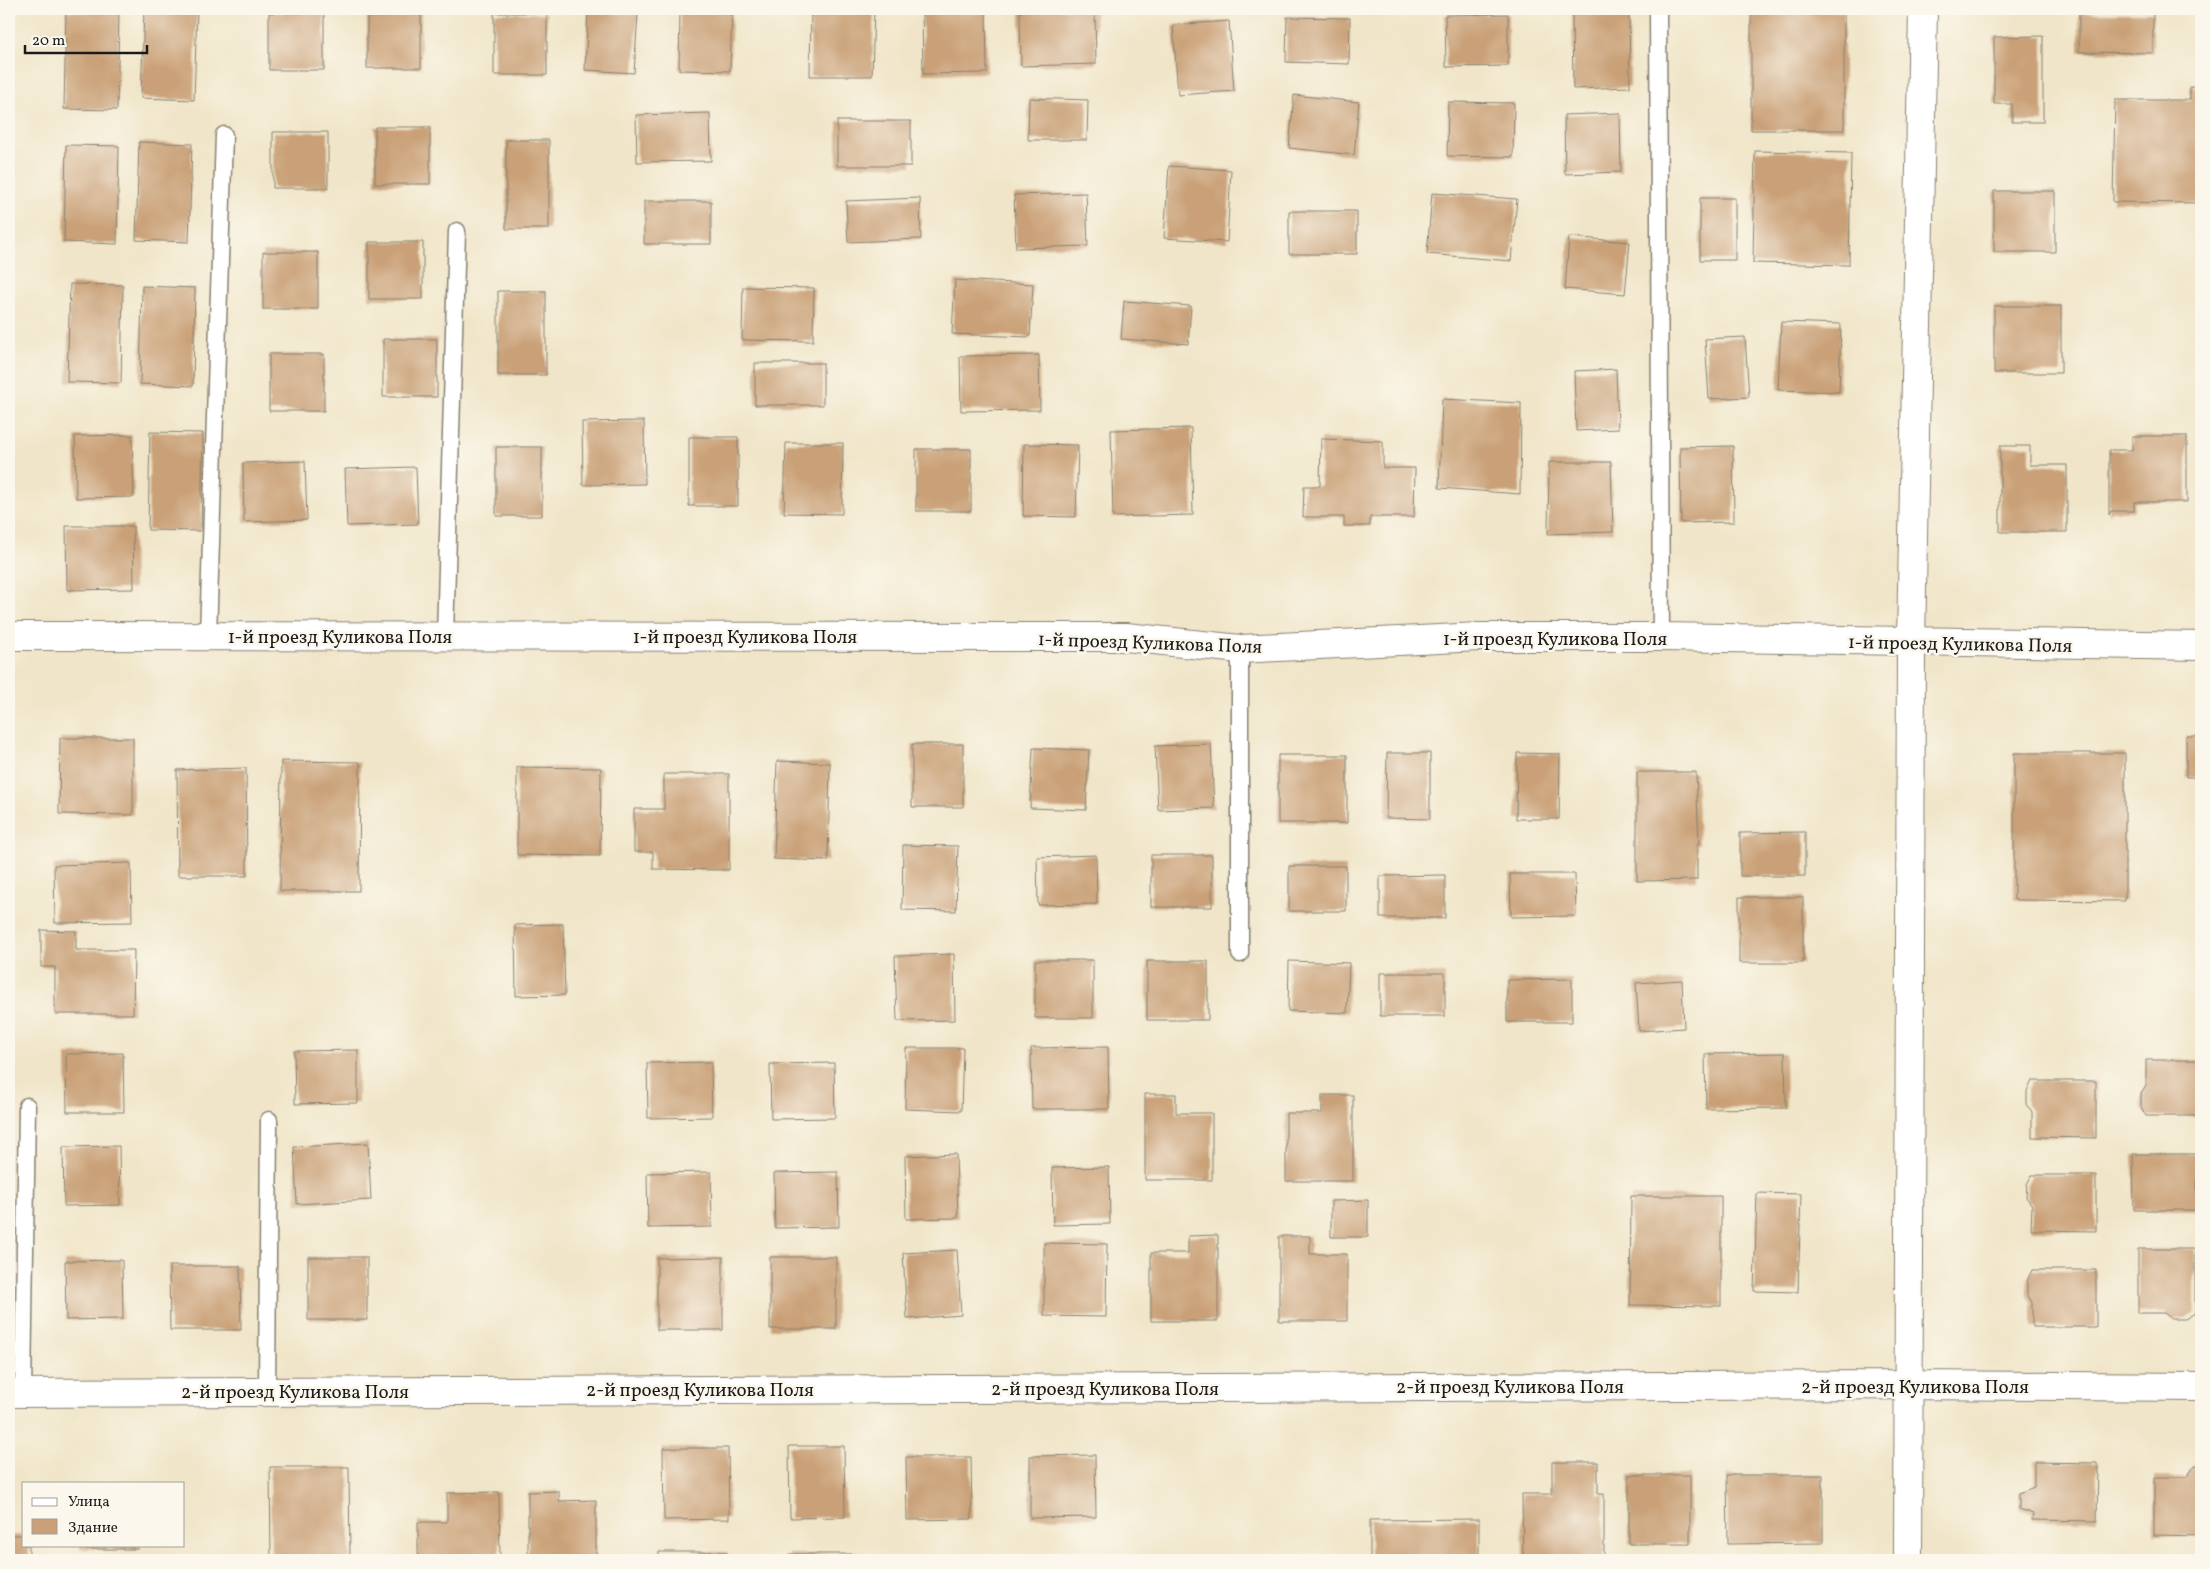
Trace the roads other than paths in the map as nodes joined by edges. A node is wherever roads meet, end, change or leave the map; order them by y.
1 (1658, 9) edge
2 (1922, 9) edge
3 (224, 135) dead end
4 (457, 231) dead end
5 (9, 636) edge
6 (208, 636) junction
7 (445, 636) junction
8 (1661, 637) junction
9 (1911, 642) junction
10 (2201, 646) edge
11 (1240, 649) junction
12 (1240, 954) dead end
13 (27, 1106) dead end
14 (268, 1120) dead end
15 (1909, 1385) junction
16 (2201, 1387) edge
17 (267, 1391) junction
18 (16, 1393) edge
19 (1908, 1560) edge

1 - 8 lane
2 - 9 street
3 - 6 lane
4 - 7 lane
5 - 6 street, 1-й проезд Куликова Поля
6 - 7 street, 1-й проезд Куликова Поля
7 - 11 street, 1-й проезд Куликова Поля
8 - 9 street, 1-й проезд Куликова Поля
8 - 11 street, 1-й проезд Куликова Поля
9 - 10 street, 1-й проезд Куликова Поля
9 - 15 street
11 - 12 lane
13 - 18 lane
14 - 17 lane
15 - 16 street, 2-й проезд Куликова Поля
15 - 17 street, 2-й проезд Куликова Поля
15 - 19 street
17 - 18 street, 2-й проезд Куликова Поля

